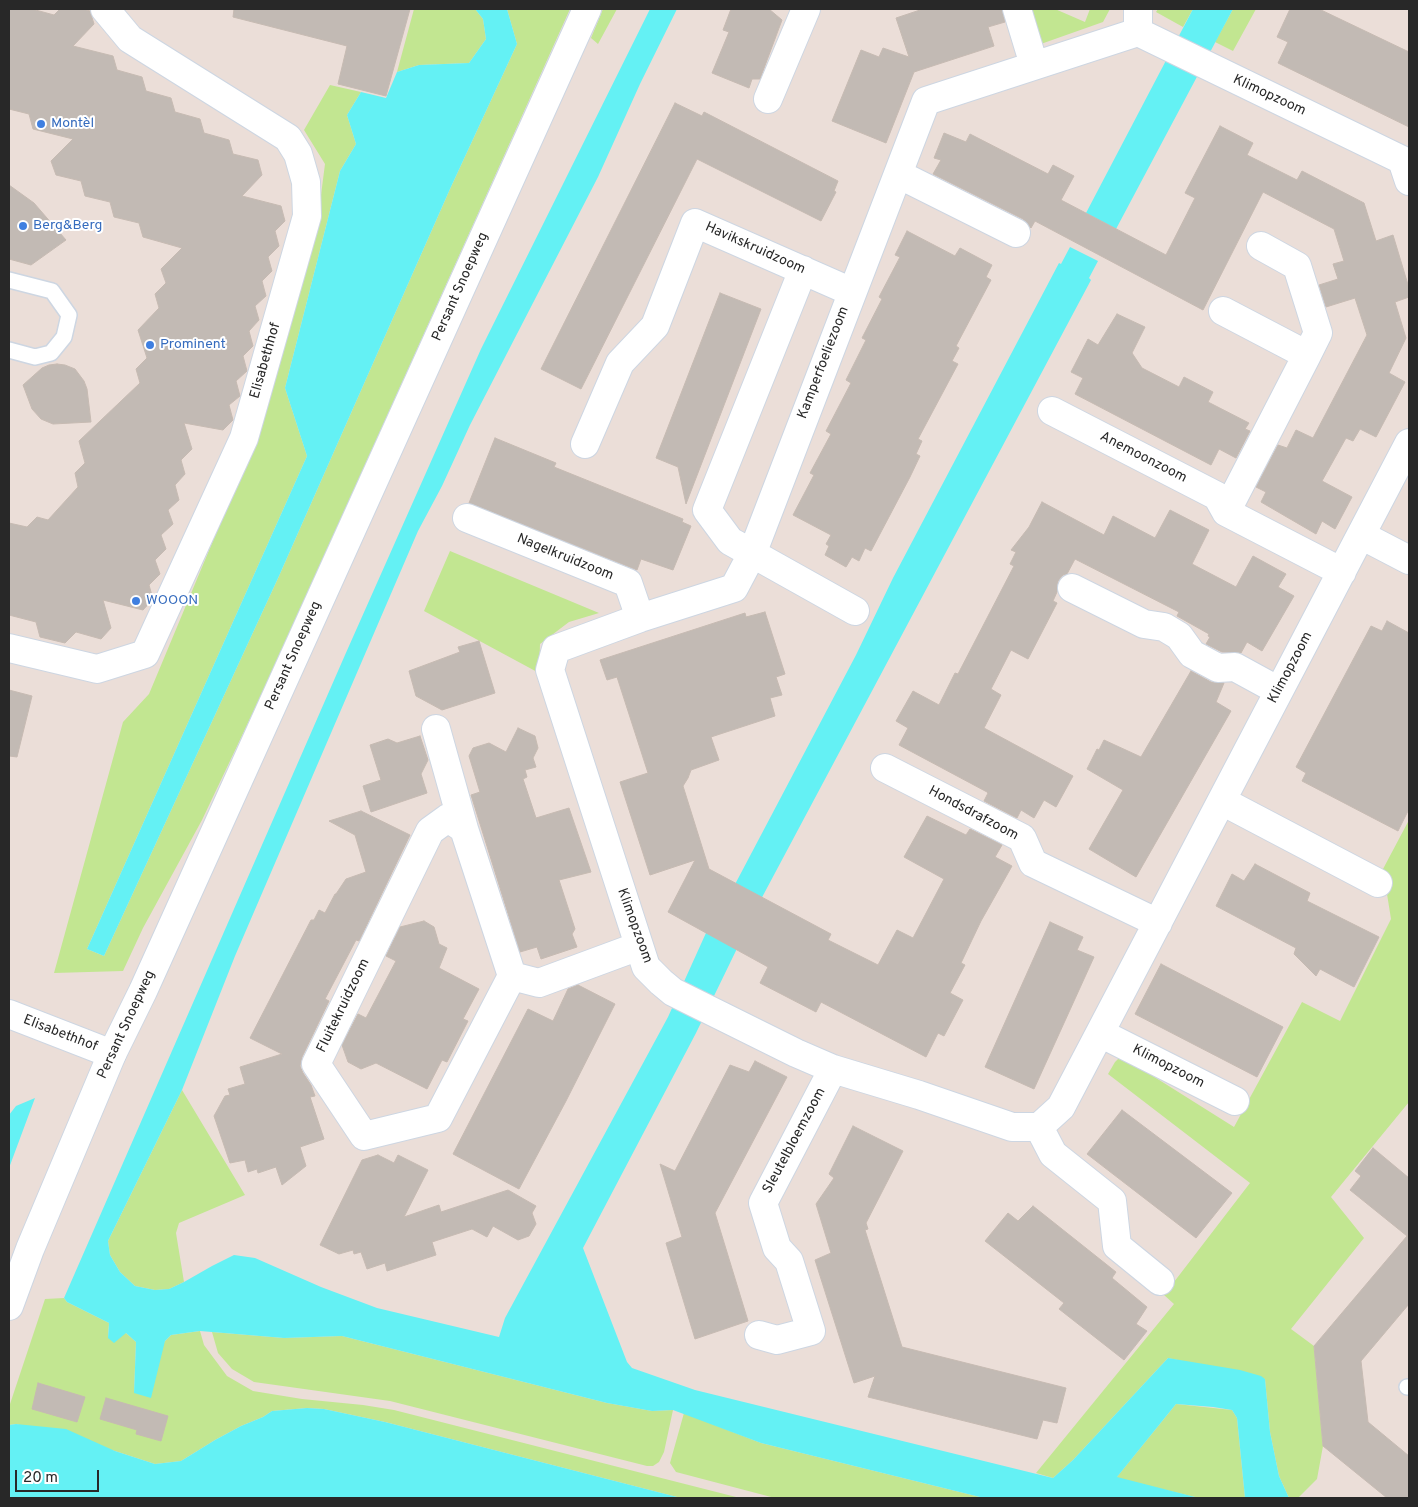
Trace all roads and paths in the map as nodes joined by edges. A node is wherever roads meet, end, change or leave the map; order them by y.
1 (105, 9) edge
2 (587, 9) edge
3 (806, 9) edge
4 (1017, 9) edge
5 (1138, 20) edge
6 (1034, 65) junction
7 (768, 99) dead end
8 (898, 174) junction
9 (1409, 181) edge
10 (1016, 233) dead end
11 (1261, 246) dead end
12 (803, 270) junction
13 (9, 280) edge
14 (852, 292) junction
15 (1223, 311) dead end
16 (9, 350) edge
17 (1307, 355) junction
18 (1052, 411) dead end
19 (1409, 443) edge
20 (585, 444) dead end
21 (1226, 512) junction
22 (466, 518) dead end
23 (1361, 535) junction
24 (752, 554) junction
25 (1409, 560) edge
26 (1342, 572) junction
27 (1072, 588) dead end
28 (855, 611) dead end
29 (640, 618) junction
30 (9, 648) edge
31 (1279, 691) junction
32 (436, 729) dead end
33 (885, 768) dead end
34 (1222, 801) junction
35 (464, 829) junction
36 (1378, 883) dead end
37 (1158, 924) junction
38 (639, 946) junction
39 (512, 976) junction
40 (9, 1014) edge
41 (1100, 1033) junction
42 (112, 1054) junction
43 (833, 1069) junction
44 (1235, 1102) dead end
45 (1038, 1128) junction
46 (1160, 1281) dead end
47 (12, 1297) edge
48 (759, 1335) dead end

1 - 30 street, Elisabethhof
2 - 42 street, Persant Snoepweg
3 - 7 street
4 - 6 street
5 - 6 street, Kamperfoeliezoom
5 - 9 street, Klimopzoom
6 - 8 street, Kamperfoeliezoom
8 - 10 street
8 - 14 street, Kamperfoeliezoom
11 - 17 street
12 - 14 street, Havikskruidzoom
12 - 20 street, Havikskruidzoom
12 - 24 street
13 - 16 lane
14 - 24 street, Kamperfoeliezoom
15 - 17 street
17 - 21 street
18 - 21 street, Anemoonzoom
19 - 23 street, Klimopzoom
21 - 26 street, Anemoonzoom
22 - 29 street, Nagelkruidzoom
23 - 25 street
23 - 26 street, Klimopzoom
24 - 28 street
24 - 29 street, Kamperfoeliezoom
26 - 31 street, Klimopzoom
27 - 31 street
29 - 38 street, Klimopzoom
31 - 34 street, Klimopzoom
32 - 35 street
33 - 37 street, Hondsdrafzoom
34 - 36 street
34 - 37 street, Klimopzoom
35 - 39 street
35 - 39 street, Fluitekruidzoom
37 - 41 street, Klimopzoom
38 - 39 street
38 - 43 street, Klimopzoom
40 - 42 street, Elisabethhof
41 - 44 street, Klimopzoom
41 - 45 street, Klimopzoom
42 - 47 street, Persant Snoepweg
43 - 45 street, Klimopzoom
43 - 48 street, Sleutelbloemzoom
45 - 46 street

